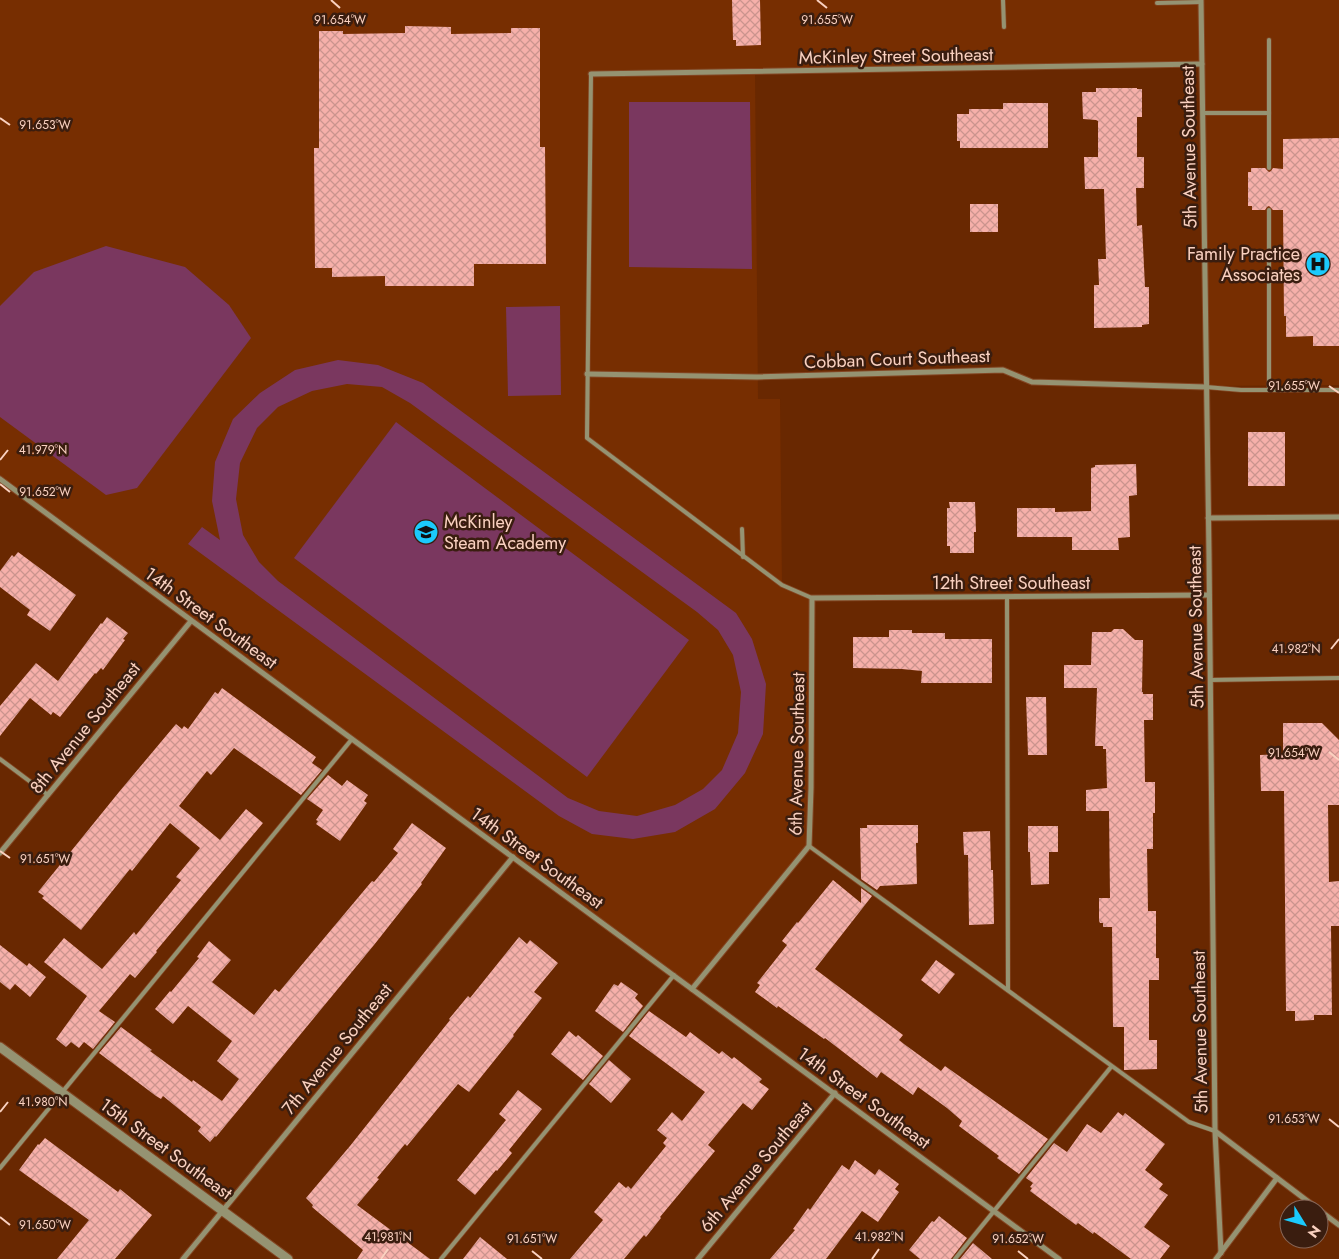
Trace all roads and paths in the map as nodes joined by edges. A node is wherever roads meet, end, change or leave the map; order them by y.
1 (1003, 0) edge
2 (1201, 1) edge
3 (1157, 3) dead end
4 (1004, 27) dead end
5 (1269, 40) dead end
6 (1202, 64) junction
7 (591, 74) joint
8 (1269, 113) junction
9 (1202, 114) junction
10 (1269, 168) dead end
11 (1269, 210) dead end
12 (587, 374) junction
13 (1206, 387) junction
14 (1270, 390) junction
15 (1339, 390) edge
16 (0, 479) edge
17 (1339, 517) edge
18 (1208, 518) junction
19 (742, 529) dead end
20 (743, 557) junction
21 (1209, 595) junction
22 (1007, 597) junction
23 (812, 598) junction
24 (191, 621) junction
25 (1339, 678) edge
26 (1210, 680) junction
27 (352, 739) junction
28 (0, 759) edge
29 (48, 795) junction
30 (809, 846) junction
31 (0, 853) edge
32 (513, 857) junction
33 (674, 975) junction
34 (692, 989) junction
35 (1008, 990) junction
36 (0, 1047) edge
37 (1112, 1067) junction
38 (62, 1093) junction
39 (835, 1093) junction
40 (1215, 1132) junction
41 (0, 1168) edge
42 (1277, 1178) junction
43 (1305, 1199) edge
44 (223, 1210) junction
45 (994, 1211) junction
46 (1221, 1253) junction
47 (183, 1259) edge
48 (288, 1259) edge
49 (441, 1259) edge
50 (698, 1259) edge
51 (955, 1259) edge
52 (1059, 1259) edge
53 (1216, 1259) edge

1 - 4 lane
2 - 3 lane
2 - 6 street, 5th Avenue Southeast
5 - 8 lane
6 - 7 street, McKinley Street Southeast
6 - 9 street, 5th Avenue Southeast
7 - 12 lane
8 - 9 lane
8 - 10 lane
9 - 13 street, 5th Avenue Southeast
11 - 14 lane
12 - 13 street, Cobban Court Southeast
12 - 20 lane
13 - 14 lane
13 - 18 street, 5th Avenue Southeast
14 - 15 lane
16 - 24 street, 14th Street Southeast
17 - 18 street
18 - 21 street, 5th Avenue Southeast
19 - 20 lane
20 - 23 lane
21 - 22 street, 12th Street Southeast
21 - 26 street, 5th Avenue Southeast
22 - 23 street, 12th Street Southeast
22 - 35 lane
23 - 30 street, 6th Avenue Southeast
24 - 27 street, 14th Street Southeast
24 - 29 street, 8th Avenue Southeast
25 - 26 lane
26 - 40 street, 5th Avenue Southeast
27 - 32 street, 14th Street Southeast
27 - 38 lane
28 - 29 lane
29 - 31 street, 8th Avenue Southeast
30 - 34 street, 6th Avenue Southeast
30 - 35 lane
32 - 33 street, 14th Street Southeast
32 - 44 street, 7th Avenue Southeast
33 - 34 street, 14th Street Southeast
33 - 49 lane
34 - 39 street, 14th Street Southeast
35 - 37 lane
36 - 38 street, 15th Street Southeast
37 - 40 lane
37 - 45 lane
38 - 41 lane
38 - 44 street, 15th Street Southeast
39 - 45 street, 14th Street Southeast
39 - 50 street, 6th Avenue Southeast
40 - 42 street
40 - 46 street, 5th Avenue Southeast
42 - 43 street
42 - 46 street
44 - 47 street, 7th Avenue Southeast
44 - 48 street, 15th Street Southeast
45 - 51 lane
45 - 52 street, 14th Street Southeast
46 - 53 street

